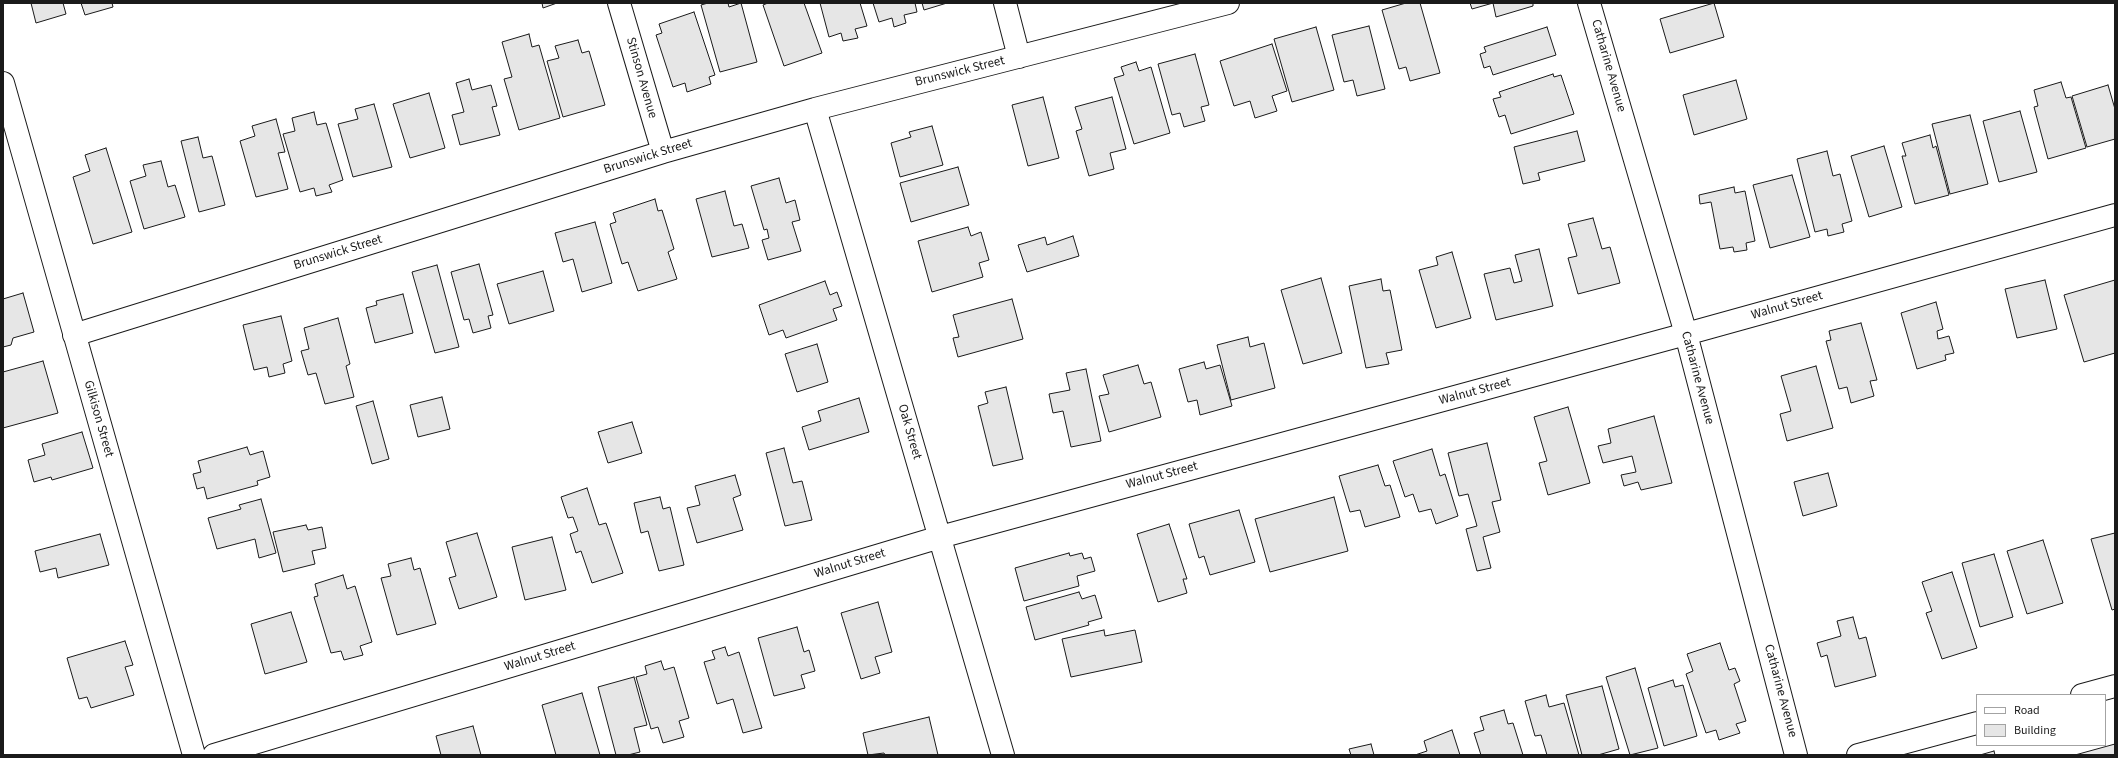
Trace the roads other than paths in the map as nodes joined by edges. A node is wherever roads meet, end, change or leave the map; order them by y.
1 (619, 3) edge
2 (1005, 3) edge
3 (1228, 3) edge
4 (1589, 3) edge
5 (1019, 57) junction
6 (3, 83) edge
7 (815, 109) junction
8 (663, 152) junction
9 (2115, 214) edge
10 (1686, 334) junction
11 (74, 335) junction
12 (940, 536) junction
13 (2115, 686) edge
14 (2086, 694) edge
15 (1976, 723) edge
16 (194, 755) edge
17 (214, 755) edge
18 (1003, 755) edge
19 (1796, 755) edge
20 (1858, 755) edge

1 - 8 street, Stinson Avenue
2 - 5 street
3 - 5 street, Brunswick Street
4 - 10 street, Catharine Avenue
5 - 7 street, Brunswick Street
6 - 11 street, Gilkison Street
7 - 8 street, Brunswick Street
7 - 12 street, Oak Street
8 - 11 street, Brunswick Street
9 - 10 street, Walnut Street
10 - 12 street, Walnut Street
10 - 19 street, Catharine Avenue
11 - 16 street, Gilkison Street
12 - 17 street, Walnut Street
12 - 18 street, Oak Street
13 - 14 street
15 - 20 street

